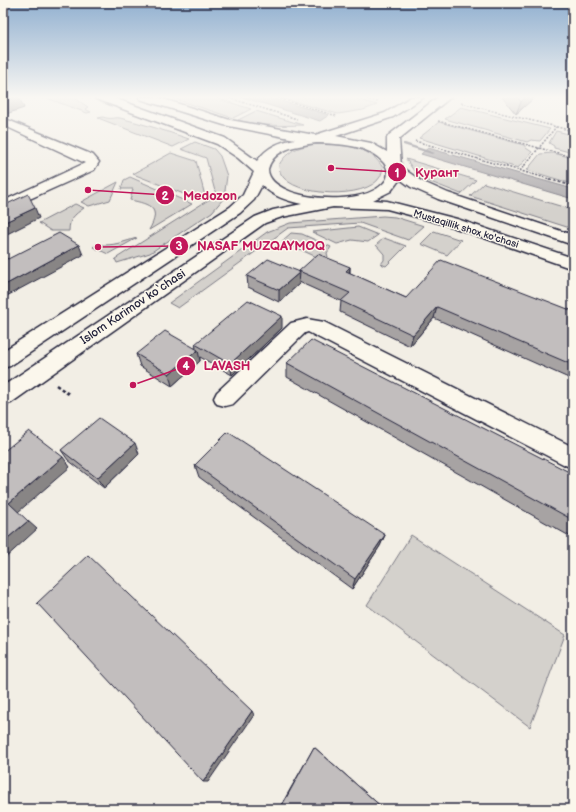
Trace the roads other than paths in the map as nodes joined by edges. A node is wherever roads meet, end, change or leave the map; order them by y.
1 (35, 135) edge
2 (204, 135) edge
3 (293, 135) edge
4 (328, 135) edge
5 (397, 135) edge
6 (316, 139) junction
7 (394, 168) junction
8 (261, 172) junction
9 (333, 203) junction
10 (3, 207) edge
11 (573, 240) edge
12 (573, 264) edge
13 (3, 361) edge
14 (3, 397) edge
15 (225, 398) dead end
16 (573, 458) edge

1 - 10 main road
2 - 8 main road
3 - 6 main road
4 - 6 main road
5 - 7 main road
6 - 7 main road, Mustaqillik shox ko'chasi
6 - 8 main road, Islom Karimov ko‘chasi
7 - 9 main road
7 - 11 main road, Mustaqillik shox ko'chasi
8 - 9 main road
8 - 13 main road, Islom Karimov ko‘chasi
9 - 12 main road, Mustaqillik shox ko'chasi
9 - 14 main road, Islom Karimov ko‘chasi
15 - 16 main road

